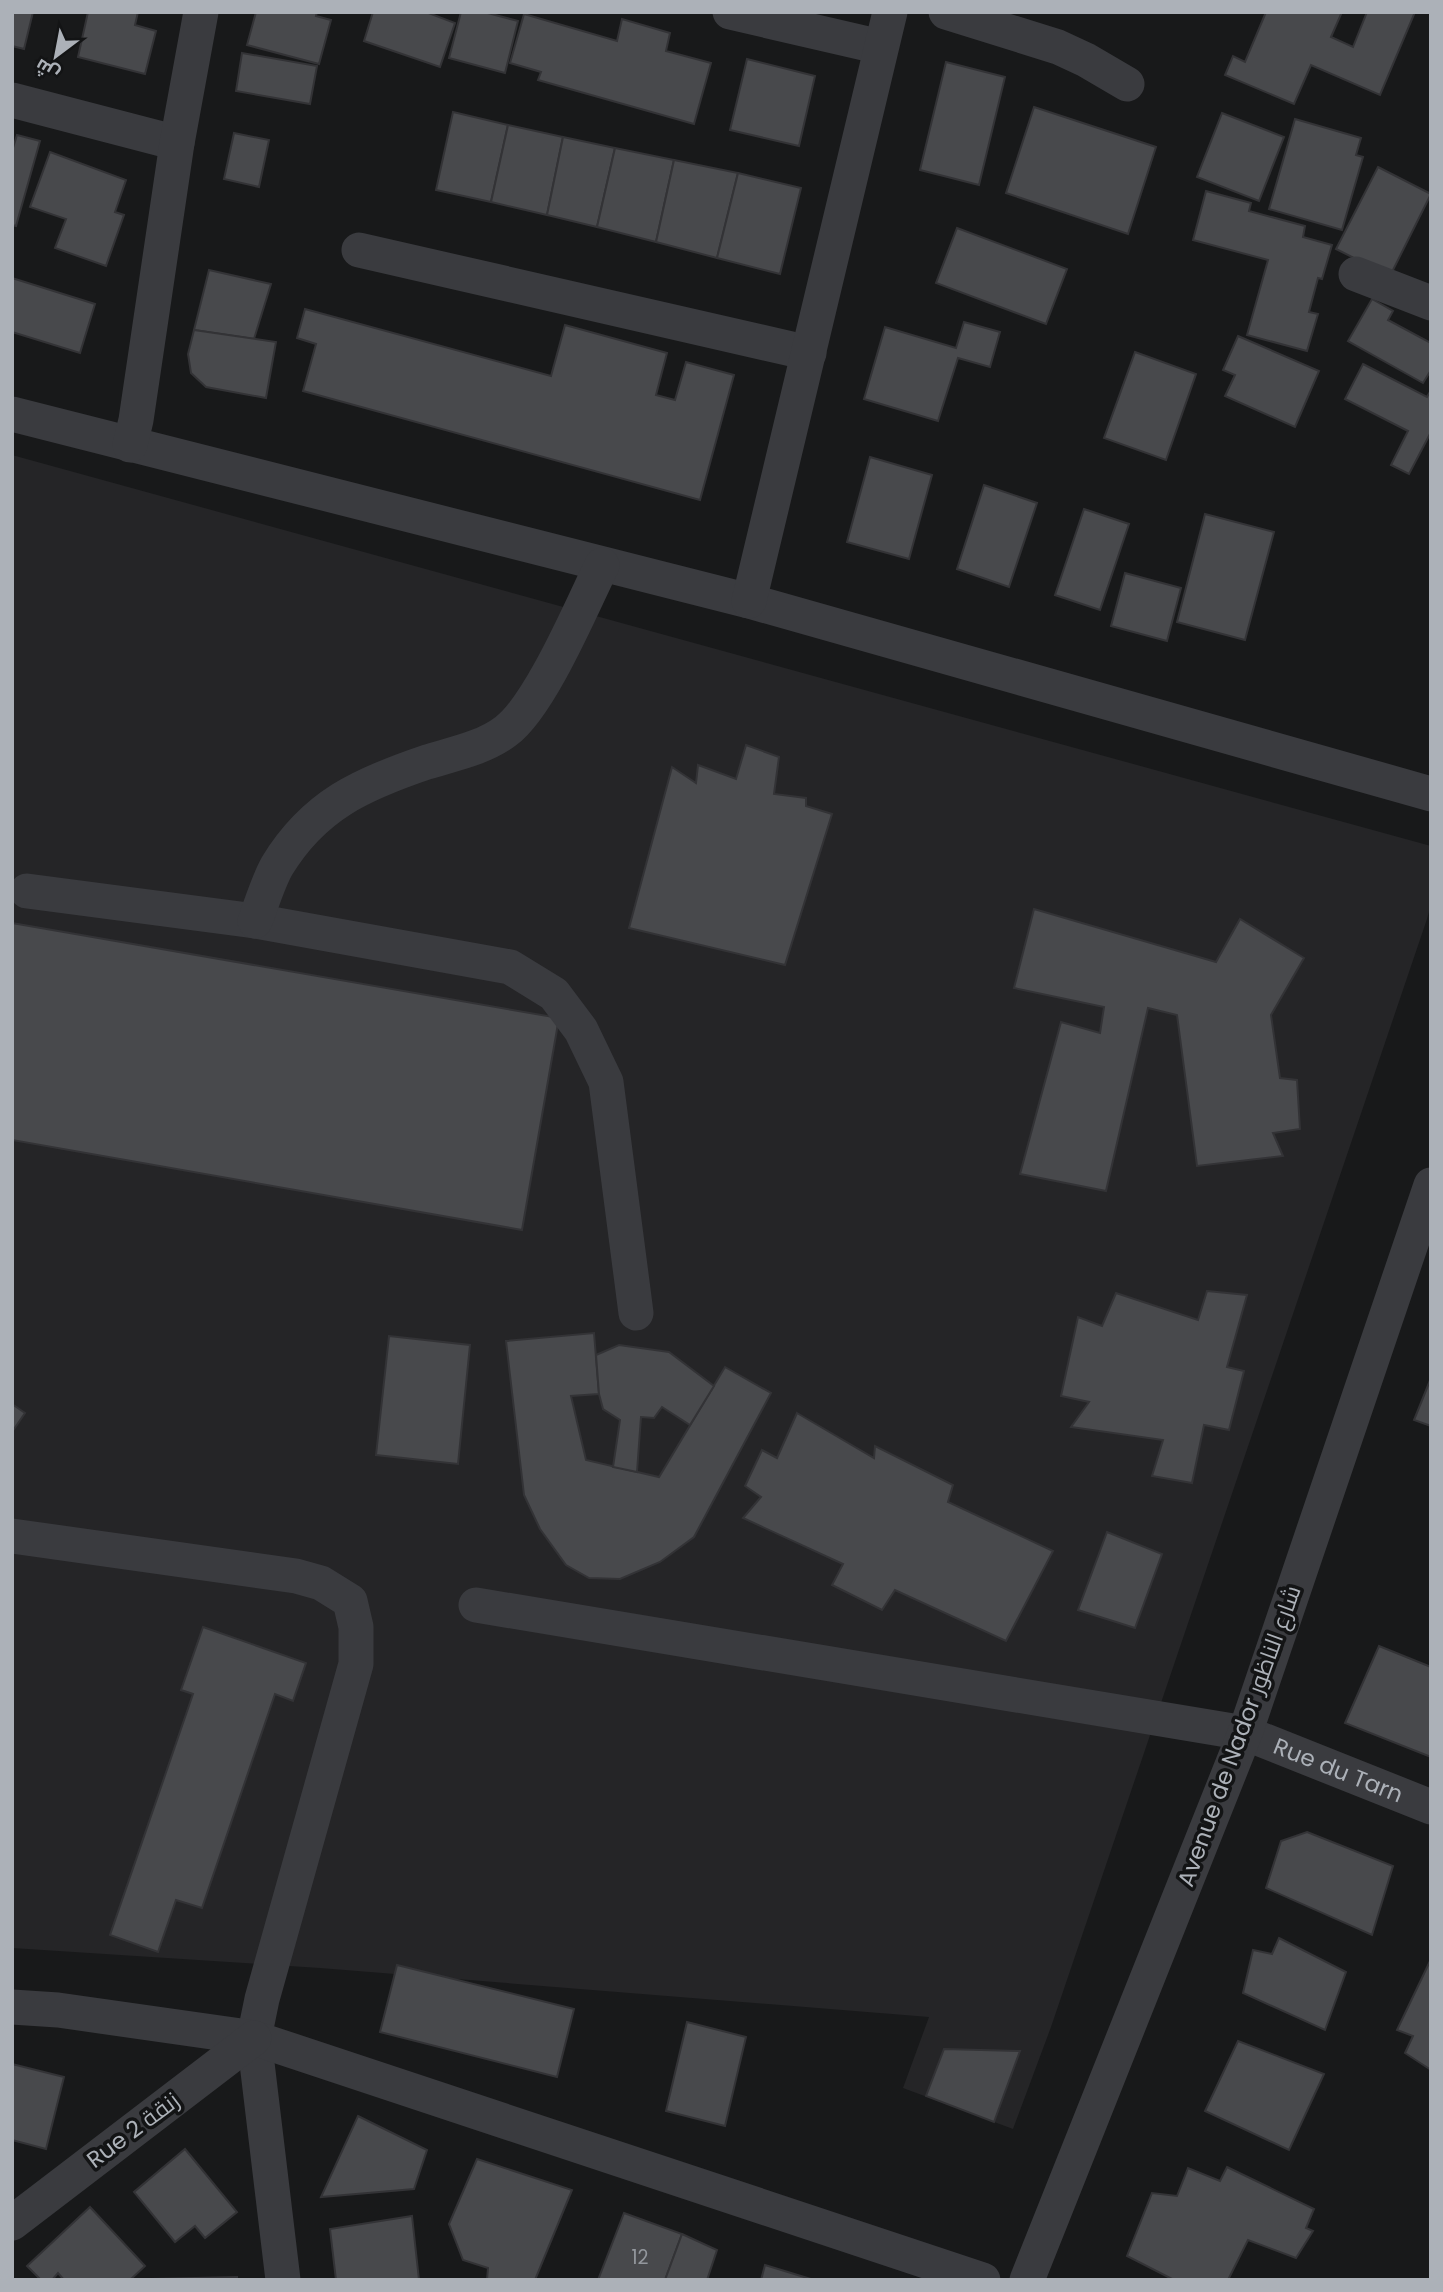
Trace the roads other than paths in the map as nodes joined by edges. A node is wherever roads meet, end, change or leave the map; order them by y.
1 (201, 12) edge
2 (730, 12) edge
3 (890, 12) edge
4 (946, 12) edge
5 (881, 47) junction
6 (1127, 84) dead end
7 (12, 100) edge
8 (177, 143) junction
9 (359, 250) dead end
10 (1356, 274) dead end
11 (1431, 303) edge
12 (809, 353) junction
13 (12, 414) edge
14 (130, 445) junction
15 (602, 565) junction
16 (749, 601) junction
17 (1431, 794) edge
18 (27, 891) dead end
19 (256, 920) junction
20 (1431, 1185) edge
21 (636, 1313) dead end
22 (12, 1536) edge
23 (476, 1605) dead end
24 (1245, 1732) junction
25 (1431, 1807) edge
26 (12, 2007) edge
27 (254, 2038) junction
28 (12, 2223) edge
29 (283, 2280) edge
30 (983, 2280) edge
31 (1027, 2280) edge

1 - 8 street
2 - 5 street
3 - 5 street
4 - 6 street
5 - 12 street
7 - 8 street
8 - 14 street
9 - 12 street
10 - 11 street
12 - 16 street
13 - 14 street
14 - 15 street
15 - 16 street
15 - 19 street
16 - 17 street
18 - 19 street
19 - 21 street
20 - 24 street, Avenue de Nador شارع الناظور
22 - 27 street
23 - 24 street, Rue du Tarn
24 - 25 street, Rue du Tarn
24 - 31 street, Avenue de Nador شارع الناظور
26 - 27 street
27 - 28 street, Rue 2 زنقة
27 - 29 street
27 - 30 street

